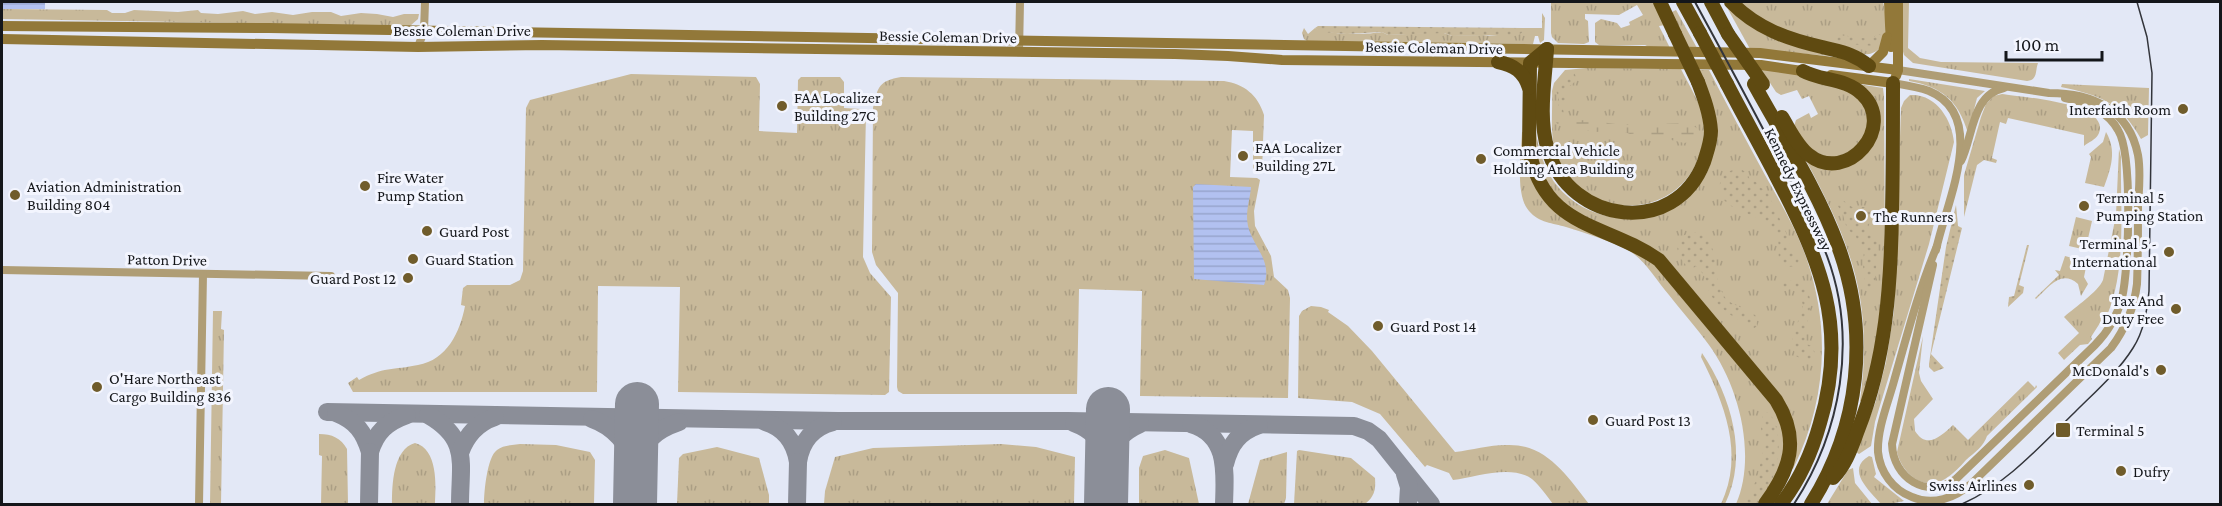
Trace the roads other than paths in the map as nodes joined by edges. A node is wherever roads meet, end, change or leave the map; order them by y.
1 (425, 2) edge
2 (1020, 2) edge
3 (1660, 2) edge
4 (1683, 2) edge
5 (1711, 2) edge
6 (1731, 2) edge
7 (1889, 2) edge
8 (1898, 2) edge
9 (2, 26) edge
10 (79, 26) junction
11 (1890, 28) junction
12 (424, 31) junction
13 (2, 39) edge
14 (79, 40) junction
15 (1019, 40) junction
16 (418, 47) junction
17 (432, 47) junction
18 (1019, 52) junction
19 (1546, 56) junction
20 (1498, 63) junction
21 (1530, 63) junction
22 (1869, 66) junction
23 (1803, 71) junction
24 (1894, 74) junction
25 (1759, 84) junction
26 (2011, 87) junction
27 (1529, 90) junction
28 (2049, 93) junction
29 (1957, 169) junction
30 (1937, 246) junction
31 (2, 270) edge
32 (202, 274) junction
33 (331, 276) dead end
34 (1821, 489) junction
35 (199, 504) edge
36 (1765, 504) edge
37 (1781, 504) edge
38 (1811, 504) edge

1 - 12 street
2 - 15 street
3 - 19 highway, bridge
4 - 37 highway, Kennedy Expressway, bridge
5 - 25 highway, Kennedy Expressway, bridge
6 - 22 highway
7 - 11 street
8 - 24 street
9 - 10 street, Bessie Coleman Drive
10 - 12 street, Bessie Coleman Drive
10 - 14 street
11 - 22 street
11 - 24 street
12 - 15 street, Bessie Coleman Drive
12 - 16 street
12 - 17 street
13 - 14 street, Bessie Coleman Drive
14 - 16 street, Bessie Coleman Drive
15 - 18 street
15 - 19 street, Bessie Coleman Drive
16 - 17 street, Bessie Coleman Drive
17 - 18 street, Bessie Coleman Drive
18 - 20 street, Bessie Coleman Drive
19 - 21 highway
19 - 22 street, Bessie Coleman Drive
19 - 23 street, Bessie Coleman Drive
20 - 21 street, Bessie Coleman Drive
20 - 27 highway
21 - 27 highway
22 - 24 street, Bessie Coleman Drive
23 - 24 street, Bessie Coleman Drive
23 - 25 highway
24 - 26 street
24 - 29 street
24 - 34 highway
25 - 34 highway, Kennedy Expressway
26 - 28 street
26 - 29 street
27 - 36 highway
28 - 30 street
28 - 30 street
29 - 30 street
31 - 32 street, Patton Drive
32 - 33 street, Patton Drive
32 - 35 street
34 - 38 highway, Kennedy Expressway

